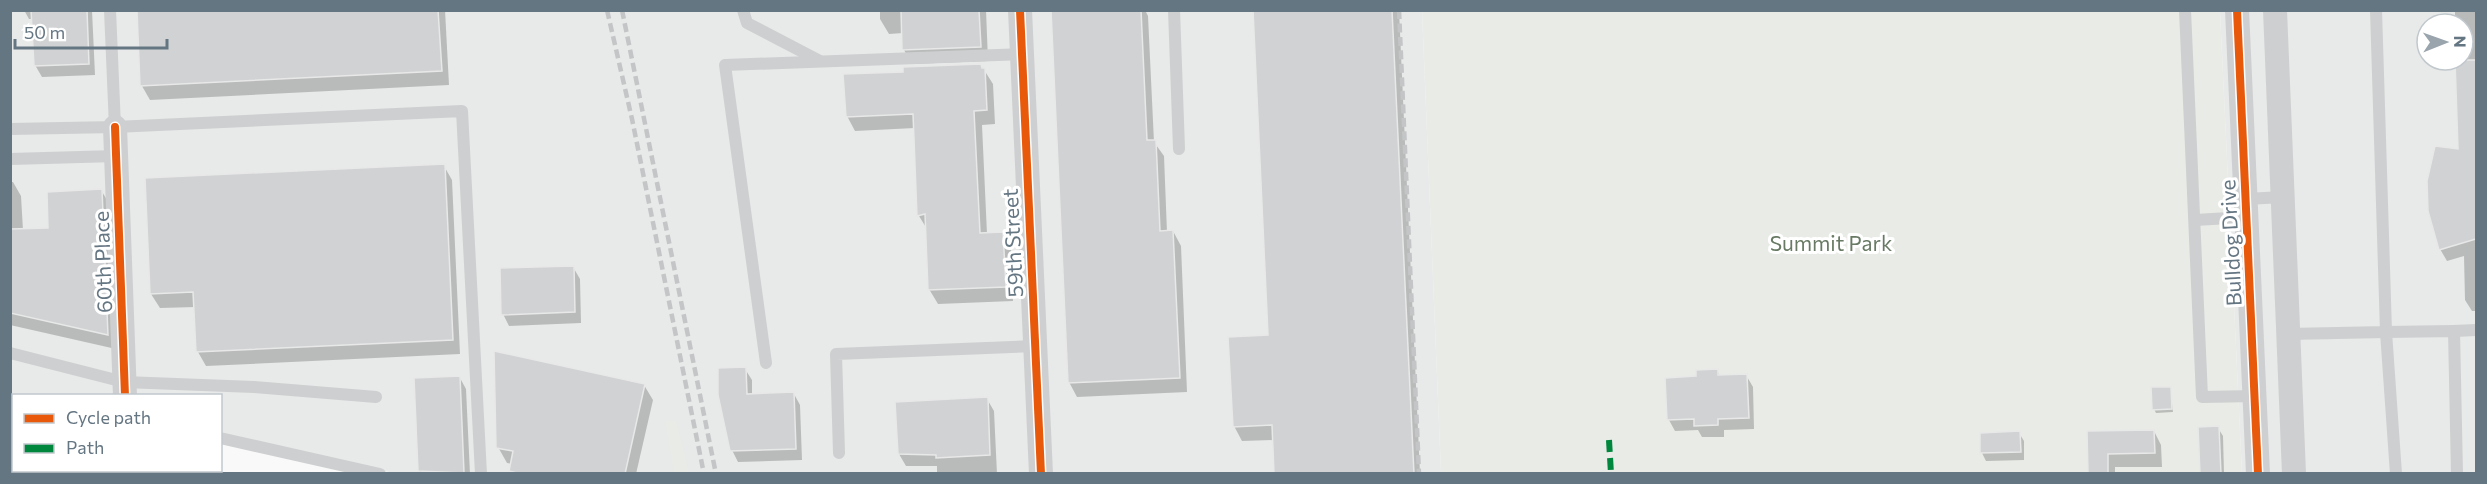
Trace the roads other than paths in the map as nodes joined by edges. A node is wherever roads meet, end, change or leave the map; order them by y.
1 (110, 10) edge
2 (743, 10) edge
3 (1020, 10) edge
4 (1174, 10) edge
5 (2185, 10) edge
6 (2237, 10) edge
7 (2275, 10) edge
8 (2376, 10) edge
9 (1022, 54) junction
10 (821, 62) junction
11 (115, 127) junction
12 (10, 129) edge
13 (1179, 149) dead end
14 (116, 156) junction
15 (10, 159) edge
16 (2283, 197) junction
17 (2246, 208) junction
18 (2195, 220) junction
19 (2476, 330) edge
20 (2454, 331) junction
21 (2386, 332) junction
22 (2288, 334) junction
23 (1035, 346) junction
24 (10, 353) edge
25 (766, 363) dead end
26 (124, 389) edge
27 (376, 396) dead end
28 (2255, 396) junction
29 (222, 438) edge
30 (839, 453) dead end
31 (380, 474) edge
32 (481, 474) edge
33 (1041, 474) edge
34 (2258, 474) edge
35 (2294, 474) edge
36 (2396, 474) edge
37 (2457, 474) edge

1 - 11 lane
2 - 10 lane
3 - 9 street, 59th Street
4 - 13 lane
5 - 18 lane
6 - 17 street, Bulldog Drive
7 - 16 street
8 - 21 lane
9 - 10 lane
9 - 23 street, 59th Street
10 - 25 lane
11 - 12 lane
11 - 14 street, 60th Place
11 - 32 lane
14 - 15 lane
14 - 26 street, 60th Place
16 - 17 lane
16 - 22 street
17 - 18 lane
17 - 28 street, Bulldog Drive
18 - 28 lane
19 - 20 lane
20 - 21 lane
20 - 37 lane
21 - 22 lane
21 - 36 lane
22 - 35 street
23 - 30 lane
23 - 33 street, 59th Street
24 - 26 lane
26 - 27 lane
28 - 34 street, Bulldog Drive
29 - 31 lane

